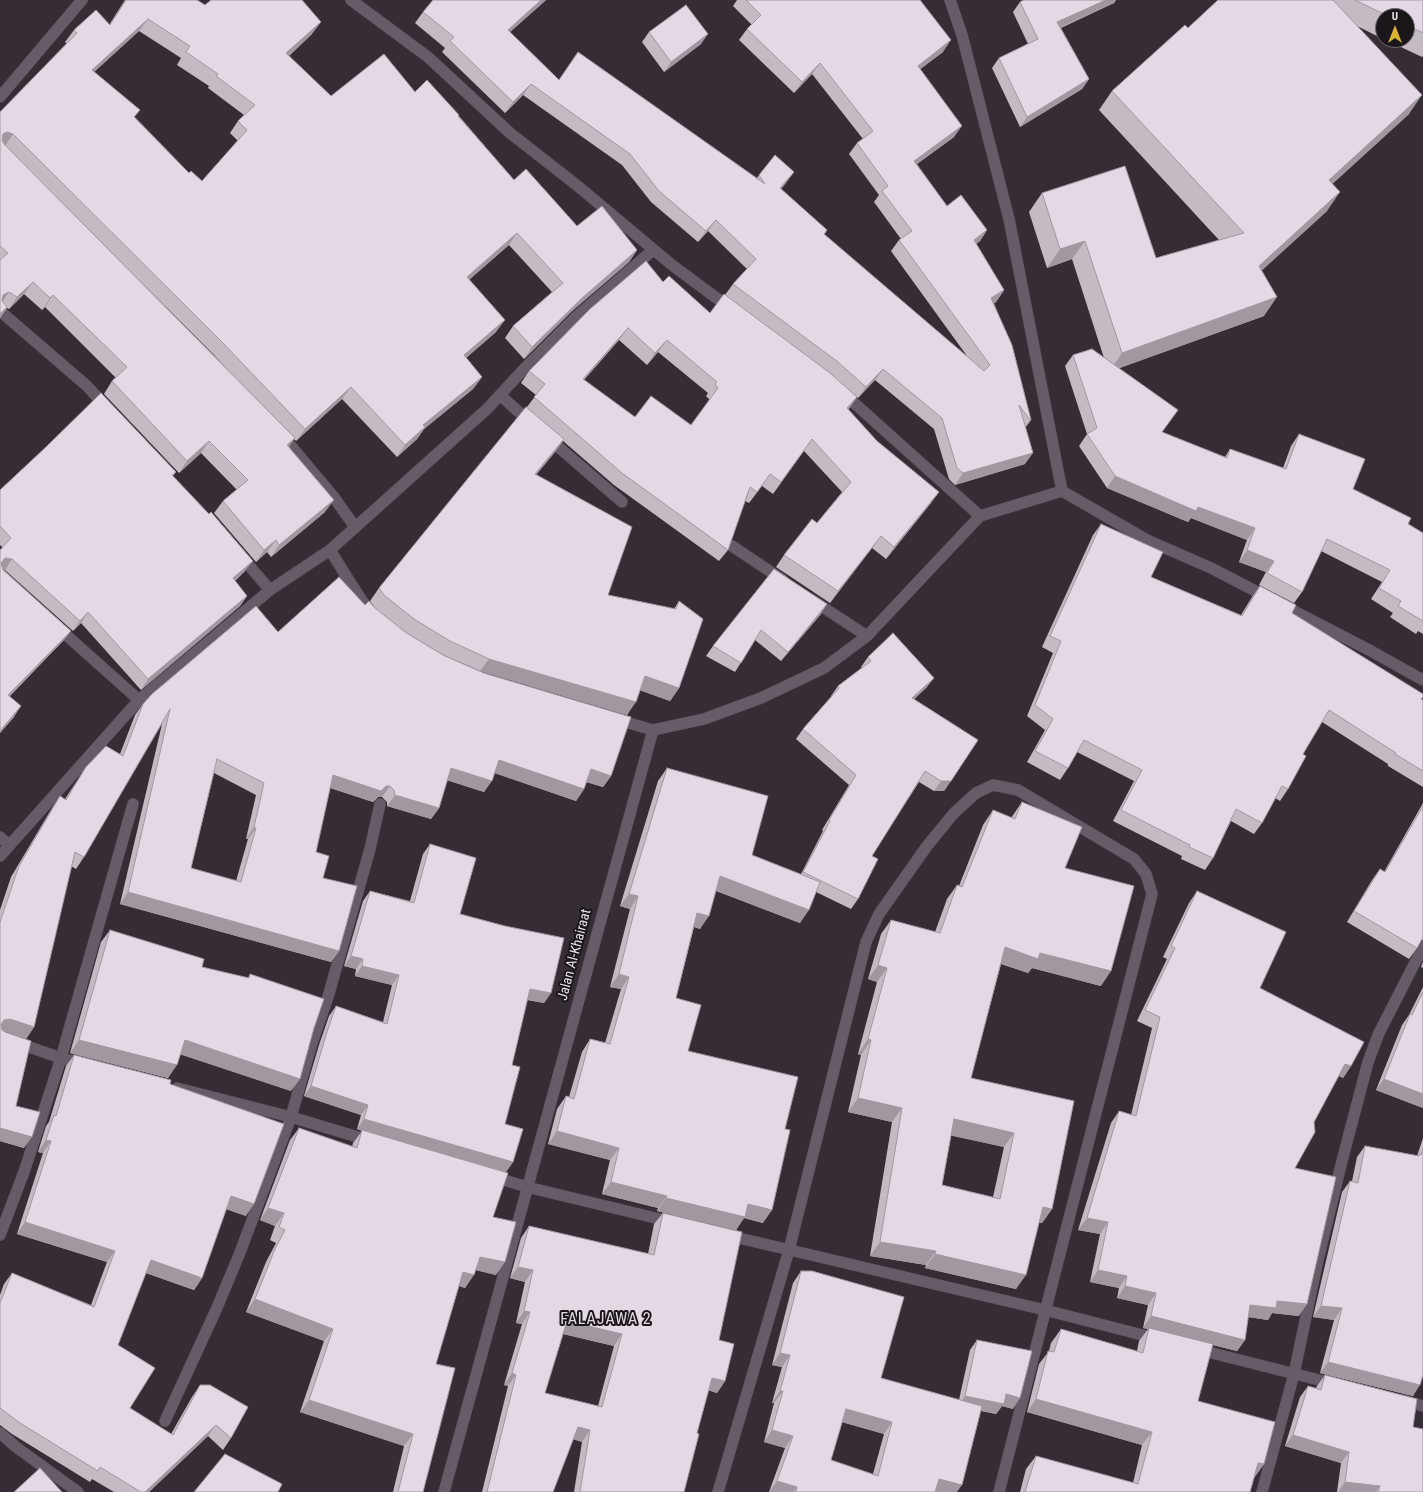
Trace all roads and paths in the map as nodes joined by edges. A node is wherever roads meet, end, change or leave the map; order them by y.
1 (82, 0) edge
2 (351, 0) edge
3 (950, 0) edge
4 (0, 97) edge
5 (653, 250) junction
6 (0, 311) edge
7 (736, 313) edge
8 (832, 384) edge
9 (500, 395) junction
10 (113, 414) edge
11 (274, 426) edge
12 (1062, 491) junction
13 (622, 502) dead end
14 (980, 516) junction
15 (355, 527) junction
16 (732, 546) edge
17 (234, 547) edge
18 (330, 550) junction
19 (790, 585) edge
20 (270, 590) junction
21 (802, 593) edge
22 (46, 617) edge
23 (383, 623) edge
24 (867, 636) junction
25 (1423, 680) edge
26 (139, 700) junction
27 (608, 717) edge
28 (653, 730) junction
29 (134, 804) dead end
30 (380, 804) edge
31 (0, 837) edge
32 (9, 845) junction
33 (0, 856) edge
34 (1423, 947) edge
35 (0, 1037) edge
36 (61, 1058) junction
37 (92, 1066) edge
38 (168, 1086) edge
39 (291, 1117) junction
40 (382, 1144) edge
41 (482, 1174) edge
42 (527, 1187) junction
43 (682, 1224) edge
44 (712, 1232) edge
45 (0, 1235) edge
46 (790, 1250) junction
47 (1045, 1310) junction
48 (1166, 1341) edge
49 (1188, 1347) edge
50 (1294, 1374) junction
51 (1347, 1387) edge
52 (1393, 1398) edge
53 (1423, 1406) edge
54 (164, 1421) dead end
55 (0, 1433) edge
56 (78, 1492) edge
57 (444, 1492) edge
58 (718, 1492) edge
59 (999, 1492) edge
60 (1262, 1492) edge

1 - 4 street
2 - 5 street
3 - 12 street
5 - 7 street
5 - 9 street
6 - 10 street
8 - 14 street
9 - 13 street
9 - 15 street
11 - 15 street
12 - 14 street
12 - 25 street
14 - 24 street
15 - 18 street
16 - 19 street
17 - 20 street
18 - 20 street
18 - 23 street
20 - 26 street
21 - 24 street
22 - 26 street
24 - 28 street
26 - 32 street
27 - 28 street
28 - 42 street, Jalan Al-Khairaat
29 - 36 street
30 - 39 street
31 - 32 street
32 - 33 street
34 - 50 street
35 - 36 street
36 - 37 street
36 - 45 street
38 - 39 street
39 - 40 street
39 - 54 street
41 - 42 street
42 - 43 street
42 - 57 street, Jalan Al-Khairaat
44 - 46 street
46 - 47 street
46 - 47 street
46 - 58 street
47 - 48 street
47 - 59 street
49 - 50 street
50 - 51 street
50 - 60 street
52 - 53 street
55 - 56 street

